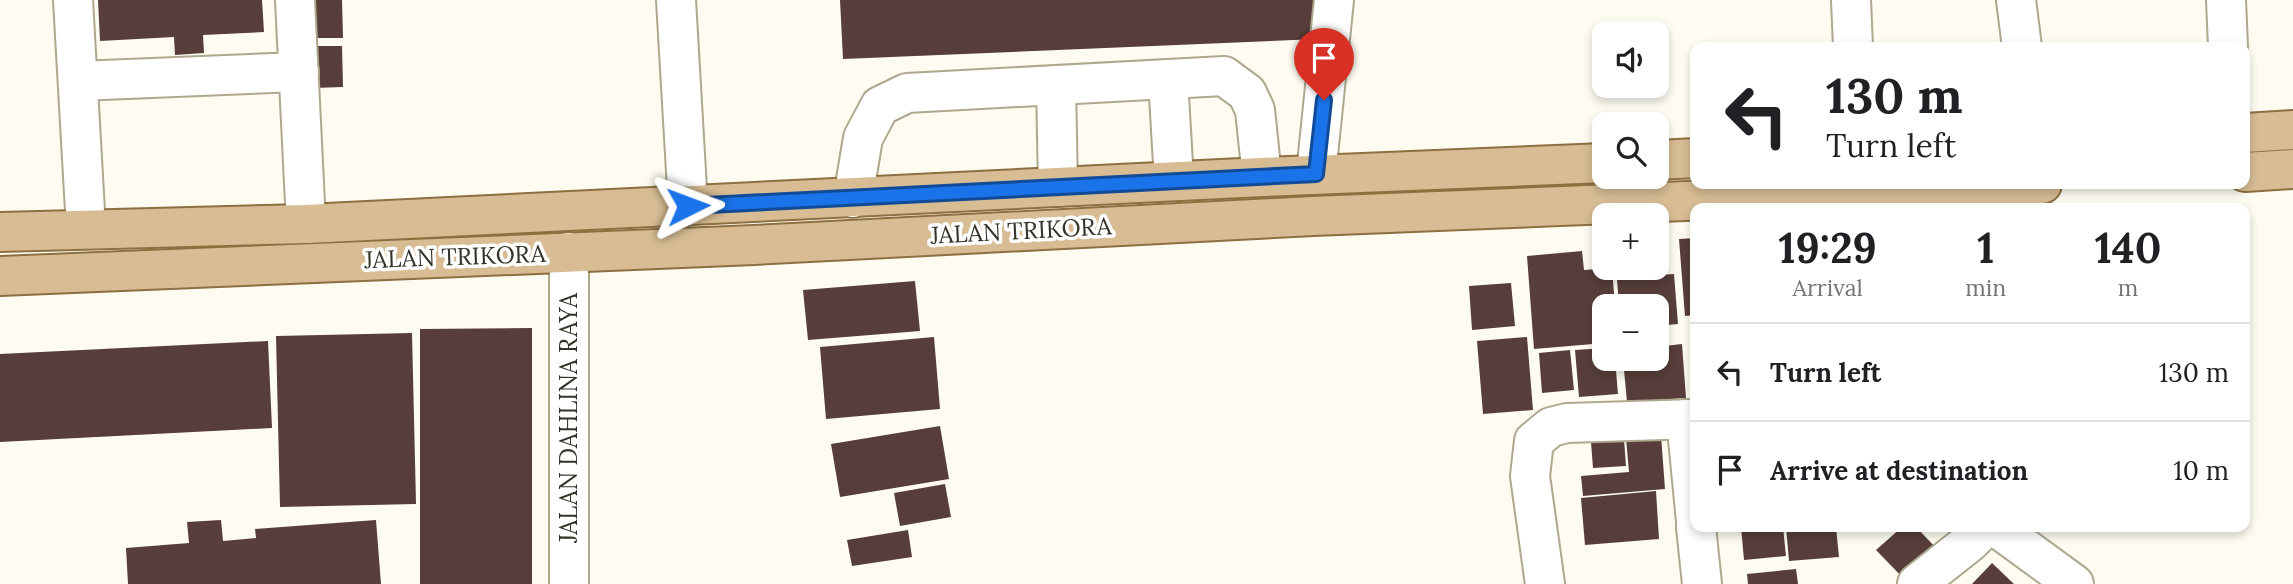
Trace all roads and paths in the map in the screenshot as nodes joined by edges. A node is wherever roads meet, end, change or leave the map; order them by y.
1 (73, 0) edge
2 (295, 0) edge
3 (676, 0) edge
4 (1334, 0) edge
5 (1851, 0) edge
6 (2016, 0) edge
7 (2226, 0) edge
8 (1853, 42) edge
9 (2021, 42) edge
10 (2228, 42) edge
11 (299, 72) junction
12 (1168, 79) junction
13 (78, 81) junction
14 (1056, 85) junction
15 (2293, 130) edge
16 (2250, 133) edge
17 (1690, 159) edge
18 (1669, 160) edge
19 (1592, 163) edge
20 (2293, 169) edge
21 (2250, 172) edge
22 (1316, 174) junction
23 (1262, 177) junction
24 (1174, 181) junction
25 (1058, 187) junction
26 (1996, 189) edge
27 (853, 198) junction
28 (1884, 201) edge
29 (1802, 203) edge
30 (688, 206) junction
31 (1690, 206) edge
32 (306, 224) junction
33 (86, 229) junction
34 (0, 232) edge
35 (569, 252) junction
36 (0, 276) edge
37 (1690, 419) edge
38 (1697, 532) edge
39 (1980, 532) edge
40 (2003, 532) edge
41 (569, 584) edge
42 (1545, 584) edge
43 (1702, 584) edge
44 (1917, 584) edge
45 (2074, 584) edge

1 - 13 street
2 - 11 street
3 - 30 street
4 - 22 street
5 - 8 street
6 - 9 street
7 - 10 street
11 - 13 street
11 - 32 street
12 - 14 street
12 - 23 street
12 - 24 street
13 - 33 street
14 - 25 street
14 - 27 street
15 - 16 main road
17 - 18 main road
19 - 22 main road, JALAN TRIKORA
20 - 21 main road
22 - 23 main road, JALAN TRIKORA
23 - 24 main road, JALAN TRIKORA
24 - 25 main road, JALAN TRIKORA
25 - 27 main road, JALAN TRIKORA
26 - 28 main road, JALAN TRIKORA
27 - 30 main road, JALAN TRIKORA
28 - 29 main road, JALAN TRIKORA
30 - 32 main road, JALAN TRIKORA
31 - 35 main road, JALAN TRIKORA
32 - 33 main road, JALAN TRIKORA
33 - 34 main road, JALAN TRIKORA
35 - 36 main road, JALAN TRIKORA
35 - 41 street, JALAN DAHLINA RAYA
37 - 42 street
38 - 43 street
39 - 44 street
40 - 45 street

